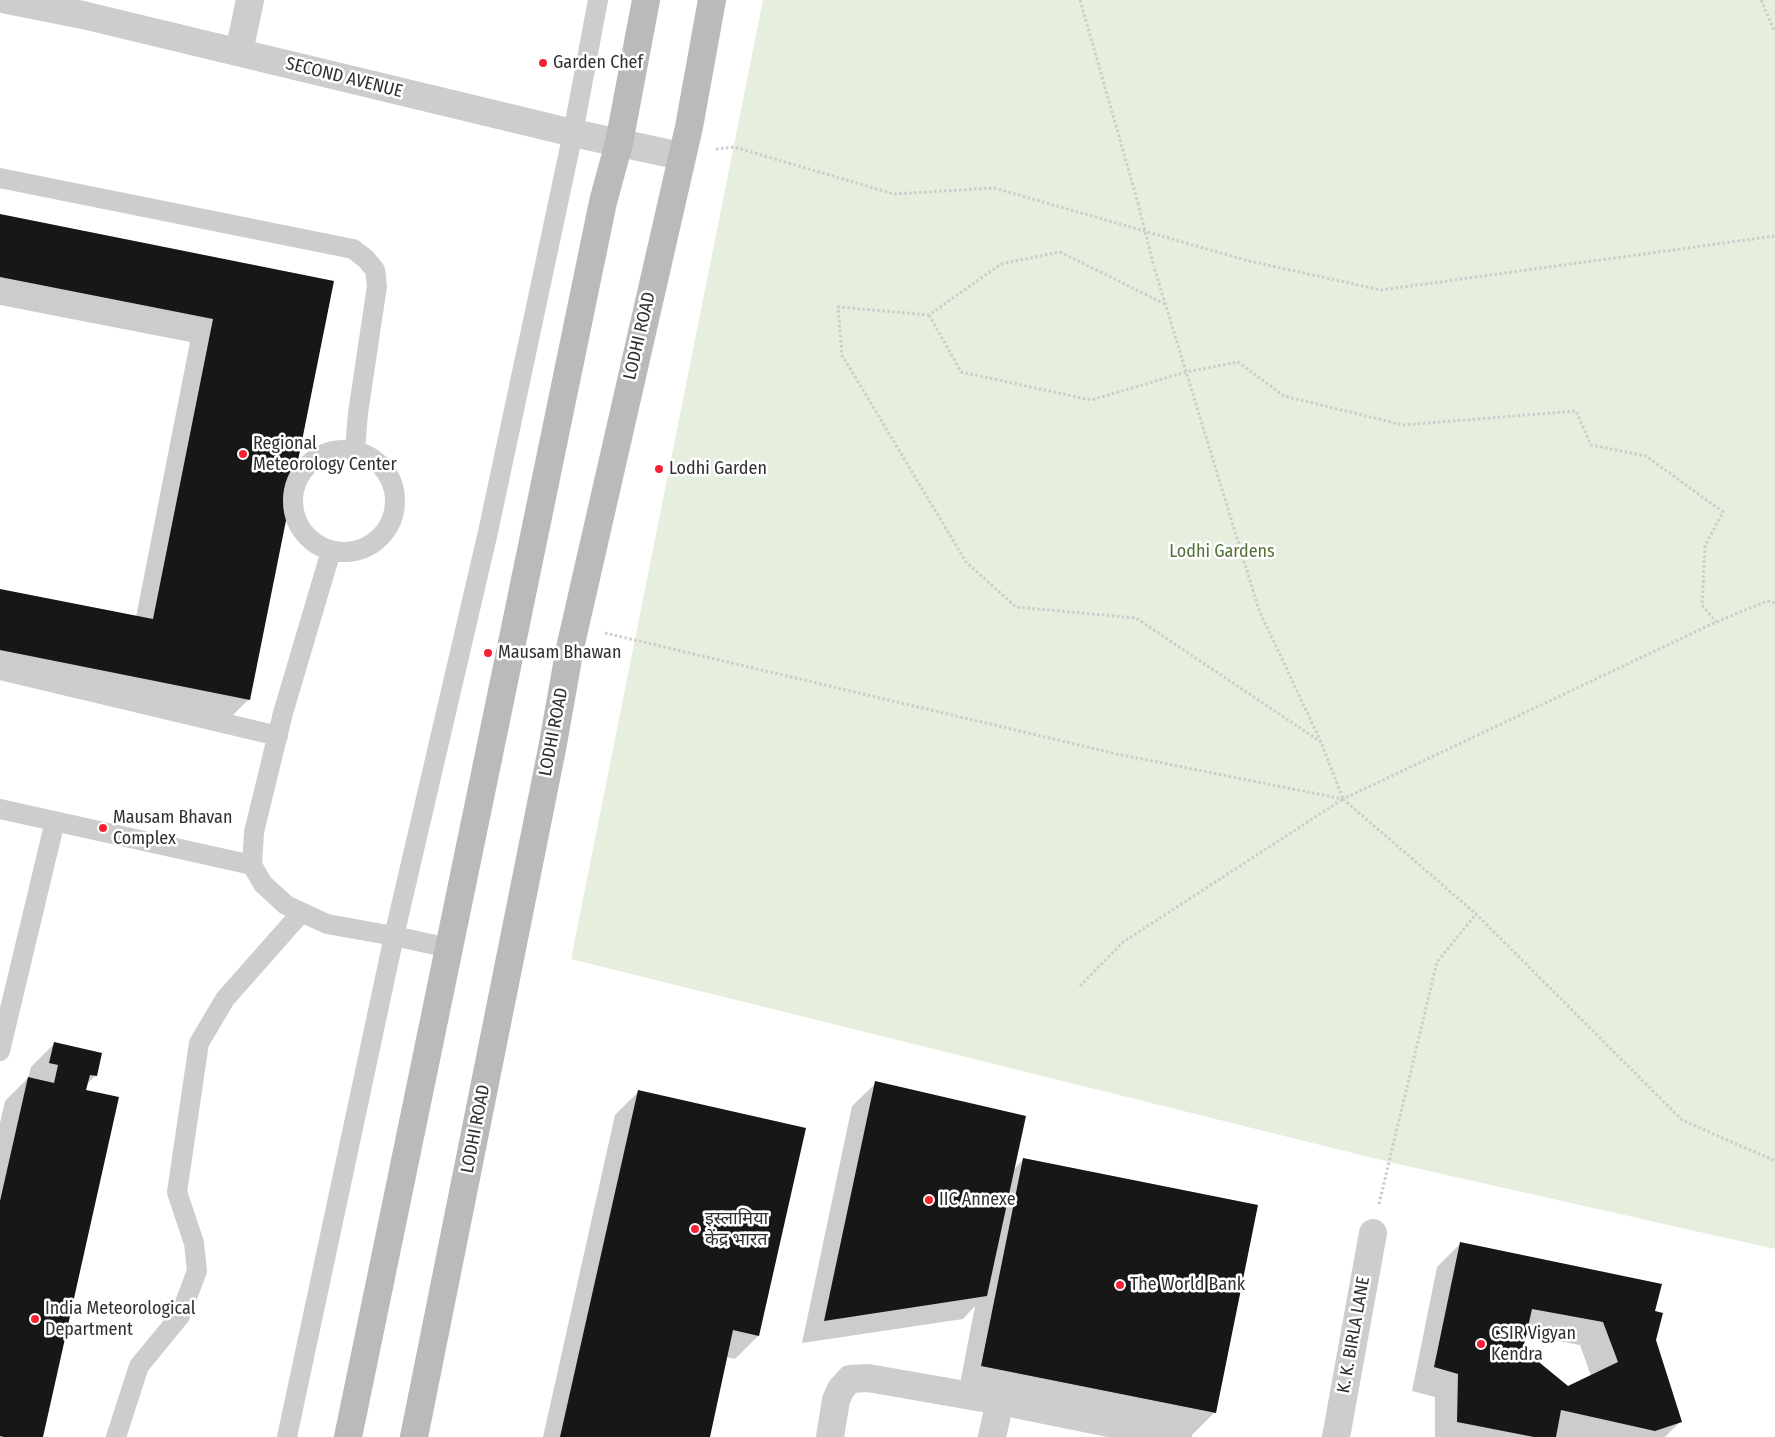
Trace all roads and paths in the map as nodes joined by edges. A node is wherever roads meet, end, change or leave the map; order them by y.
1 (7, 0) edge
2 (250, 0) edge
3 (598, 0) edge
4 (646, 0) edge
5 (712, 0) edge
6 (1080, 0) edge
7 (1761, 0) edge
8 (84, 8) edge
9 (1775, 32) edge
10 (239, 52) junction
11 (573, 133) junction
12 (619, 142) junction
13 (681, 156) junction
14 (0, 178) edge
15 (1775, 236) edge
16 (1165, 304) junction
17 (929, 315) junction
18 (1186, 372) junction
19 (355, 450) junction
20 (331, 551) junction
21 (1775, 603) edge
22 (1716, 622) junction
23 (574, 626) junction
24 (0, 670) edge
25 (278, 736) junction
26 (1321, 742) junction
27 (1343, 799) junction
28 (0, 809) edge
29 (55, 821) junction
30 (252, 865) junction
31 (301, 913) junction
32 (1476, 914) junction
33 (394, 936) junction
34 (449, 948) junction
35 (1080, 986) dead end
36 (0, 1051) edge
37 (1775, 1161) edge
38 (1372, 1233) joint
39 (1000, 1401) junction
40 (116, 1437) edge
41 (287, 1437) edge
42 (348, 1437) edge
43 (414, 1437) edge
44 (830, 1437) edge
45 (992, 1437) edge
46 (1178, 1437) edge
47 (1336, 1437) edge

1 - 8 street, SECOND AVENUE
2 - 10 street
3 - 11 lane
4 - 12 main road
5 - 13 main road, LODHI ROAD
6 - 16 path, bridge
7 - 9 path
8 - 10 street, SECOND AVENUE
10 - 11 street, SECOND AVENUE
11 - 12 street, SECOND AVENUE
11 - 33 lane
12 - 13 street, SECOND AVENUE
12 - 34 main road
13 - 15 path
13 - 23 main road, LODHI ROAD
14 - 19 lane
16 - 17 path
16 - 18 path
17 - 18 path
17 - 26 path
18 - 22 path
18 - 26 path
19 - 20 lane
19 - 20 lane
20 - 25 lane
21 - 22 path
22 - 27 path
23 - 27 path
23 - 43 main road, LODHI ROAD
24 - 25 lane
25 - 30 lane
26 - 27 path
27 - 32 path
27 - 35 path
28 - 29 lane
29 - 30 lane
29 - 36 lane
30 - 31 lane
31 - 33 lane
31 - 40 lane
32 - 37 path
32 - 38 path
33 - 34 lane
33 - 41 lane
34 - 42 main road
38 - 47 street, K. K. BIRLA LANE
39 - 44 street
39 - 45 street
39 - 46 street

